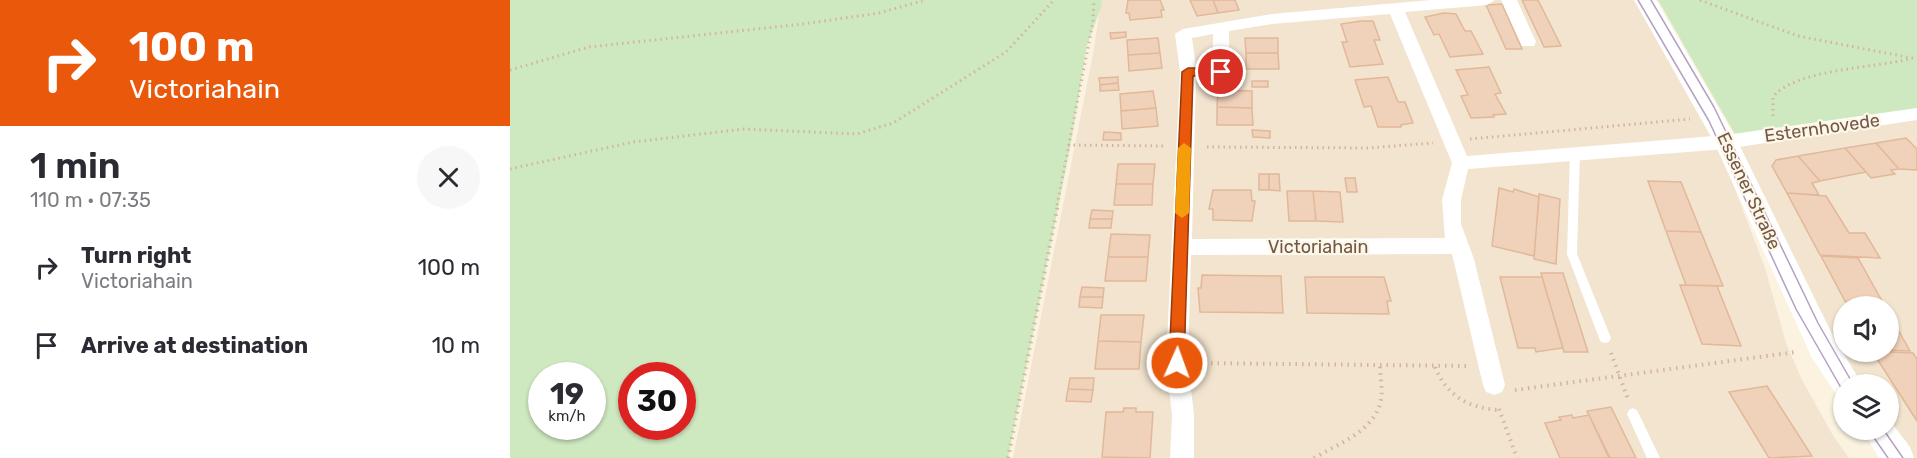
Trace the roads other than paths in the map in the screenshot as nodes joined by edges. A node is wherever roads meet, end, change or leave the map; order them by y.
1 (1487, 0) edge
2 (1509, 0) edge
3 (1646, 0) edge
4 (1395, 7) junction
5 (1221, 27) junction
6 (1528, 42) dead end
7 (1188, 72) junction
8 (1917, 114) edge
9 (1720, 130) junction
10 (1575, 152) junction
11 (1461, 163) junction
12 (1456, 246) junction
13 (1180, 247) junction
14 (1605, 338) road end
15 (1840, 374) edge
16 (1493, 381) road end
17 (1633, 414) road end
18 (1886, 440) edge
19 (1182, 458) edge
20 (1654, 458) edge
21 (1898, 458) edge

1 - 4 street
2 - 6 street
3 - 9 main road, Essener Straße
4 - 5 street
4 - 11 street
5 - 7 street
5 - 7 street
7 - 13 street
8 - 9 street, Esternhovede
9 - 10 street
9 - 15 main road, Essener Straße
10 - 11 street
10 - 14 lane
11 - 12 street
12 - 13 street, Victoriahain
12 - 16 street
13 - 19 street
17 - 20 lane
18 - 21 main road

